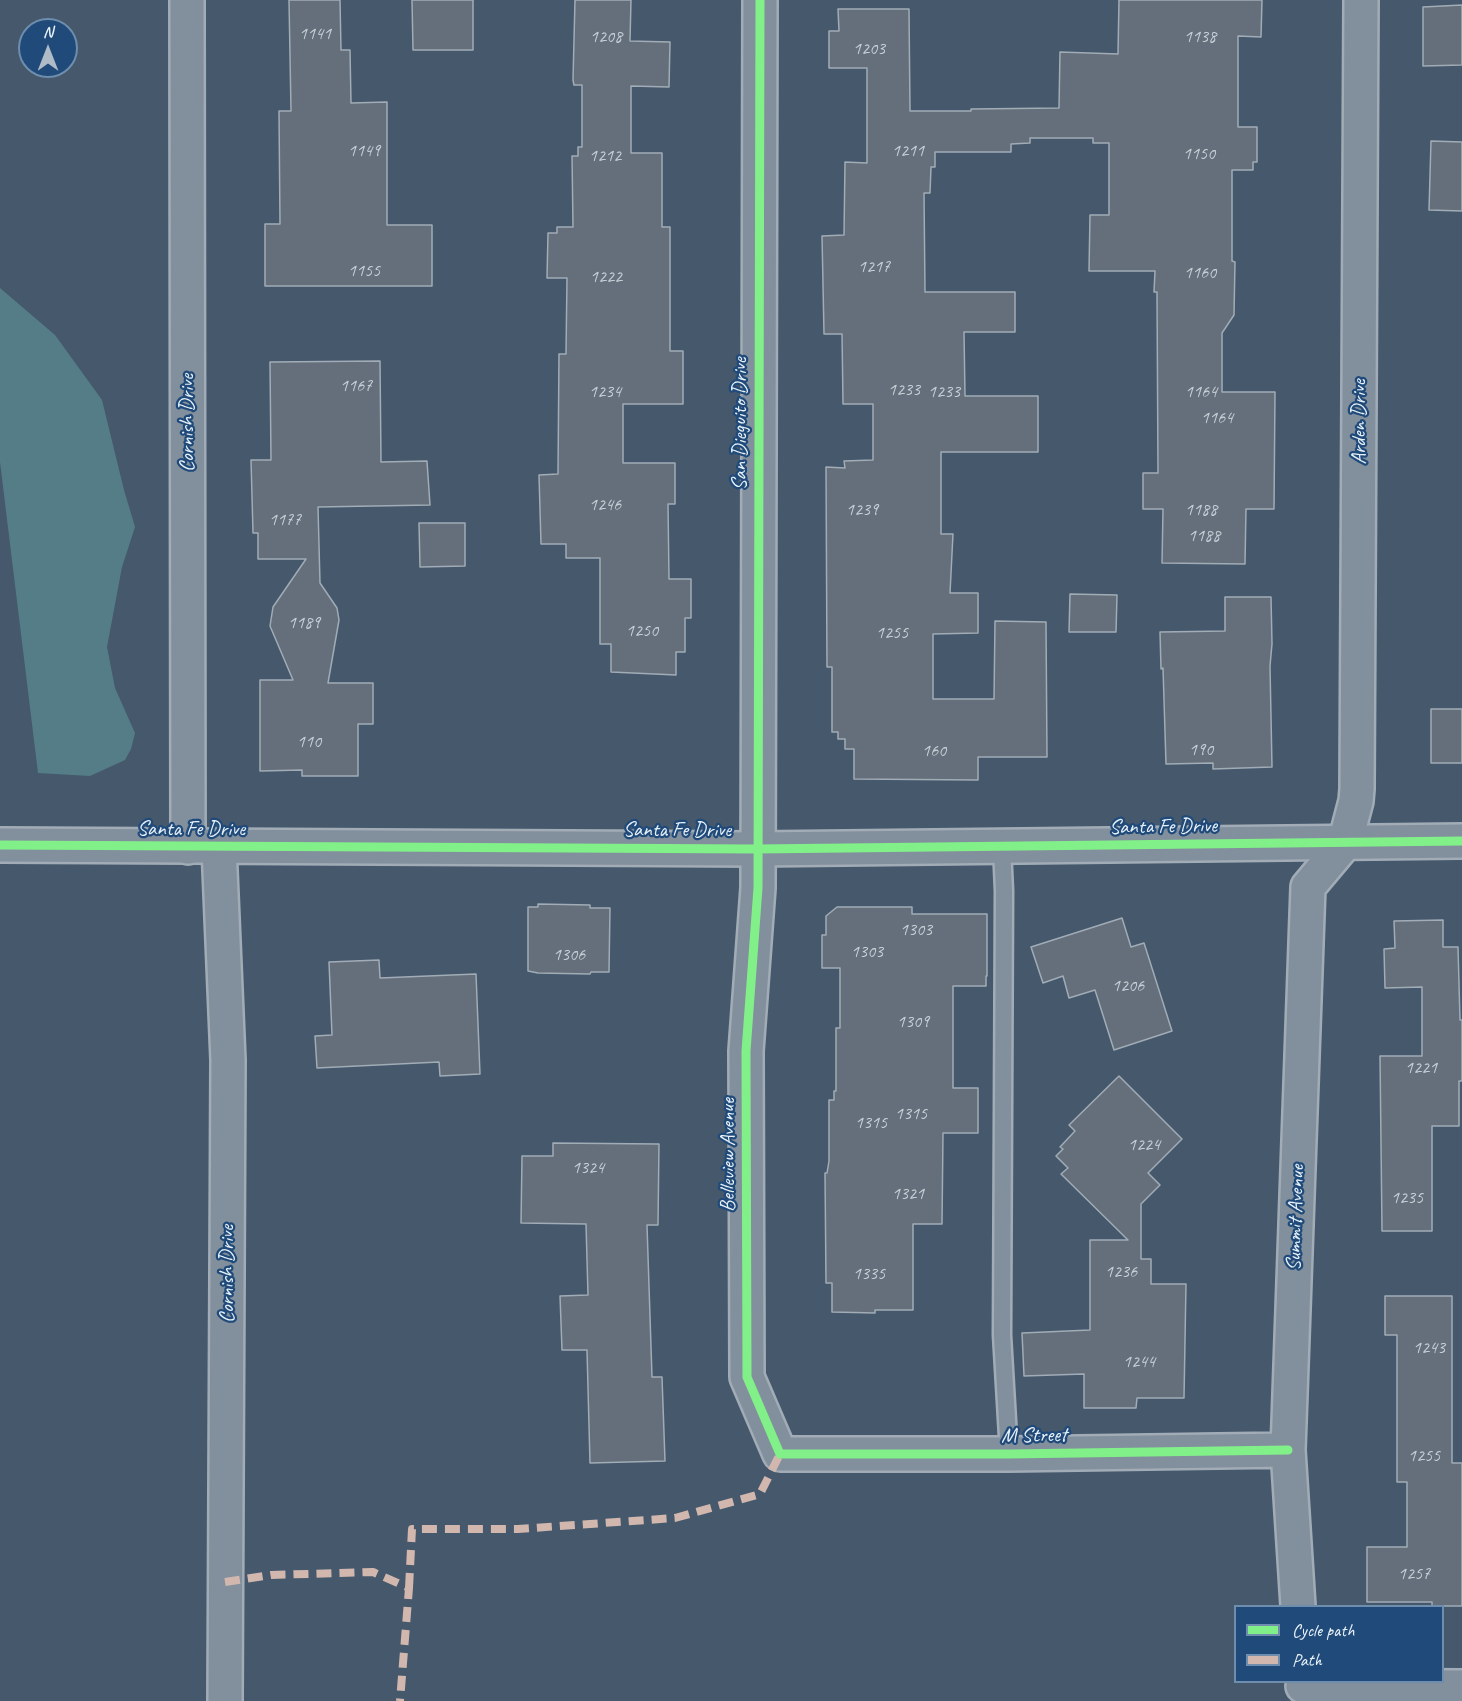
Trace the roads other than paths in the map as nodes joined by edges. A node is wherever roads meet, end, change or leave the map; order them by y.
1 (187, 0) edge
2 (760, 0) edge
3 (1361, 0) edge
4 (1462, 841) edge
5 (1345, 843) junction
6 (0, 845) edge
7 (204, 847) junction
8 (1002, 847) junction
9 (757, 849) junction
10 (1288, 1450) junction
11 (780, 1454) joint
12 (1009, 1454) junction
13 (1298, 1605) edge
14 (1462, 1687) edge
15 (1303, 1689) edge
16 (225, 1701) edge

1 - 7 street, Cornish Drive
2 - 9 street, San Dieguito Drive
3 - 5 street, Arden Drive
4 - 5 street, Santa Fe Drive
5 - 8 street, Santa Fe Drive
5 - 10 street, Summit Avenue
6 - 7 street, Santa Fe Drive
7 - 9 street, Santa Fe Drive
7 - 16 street, Cornish Drive
8 - 9 street, Santa Fe Drive
8 - 12 lane
9 - 11 street, Belleview Avenue
10 - 12 street, M Street
10 - 13 street, Summit Avenue
11 - 12 street, M Street
14 - 15 street

